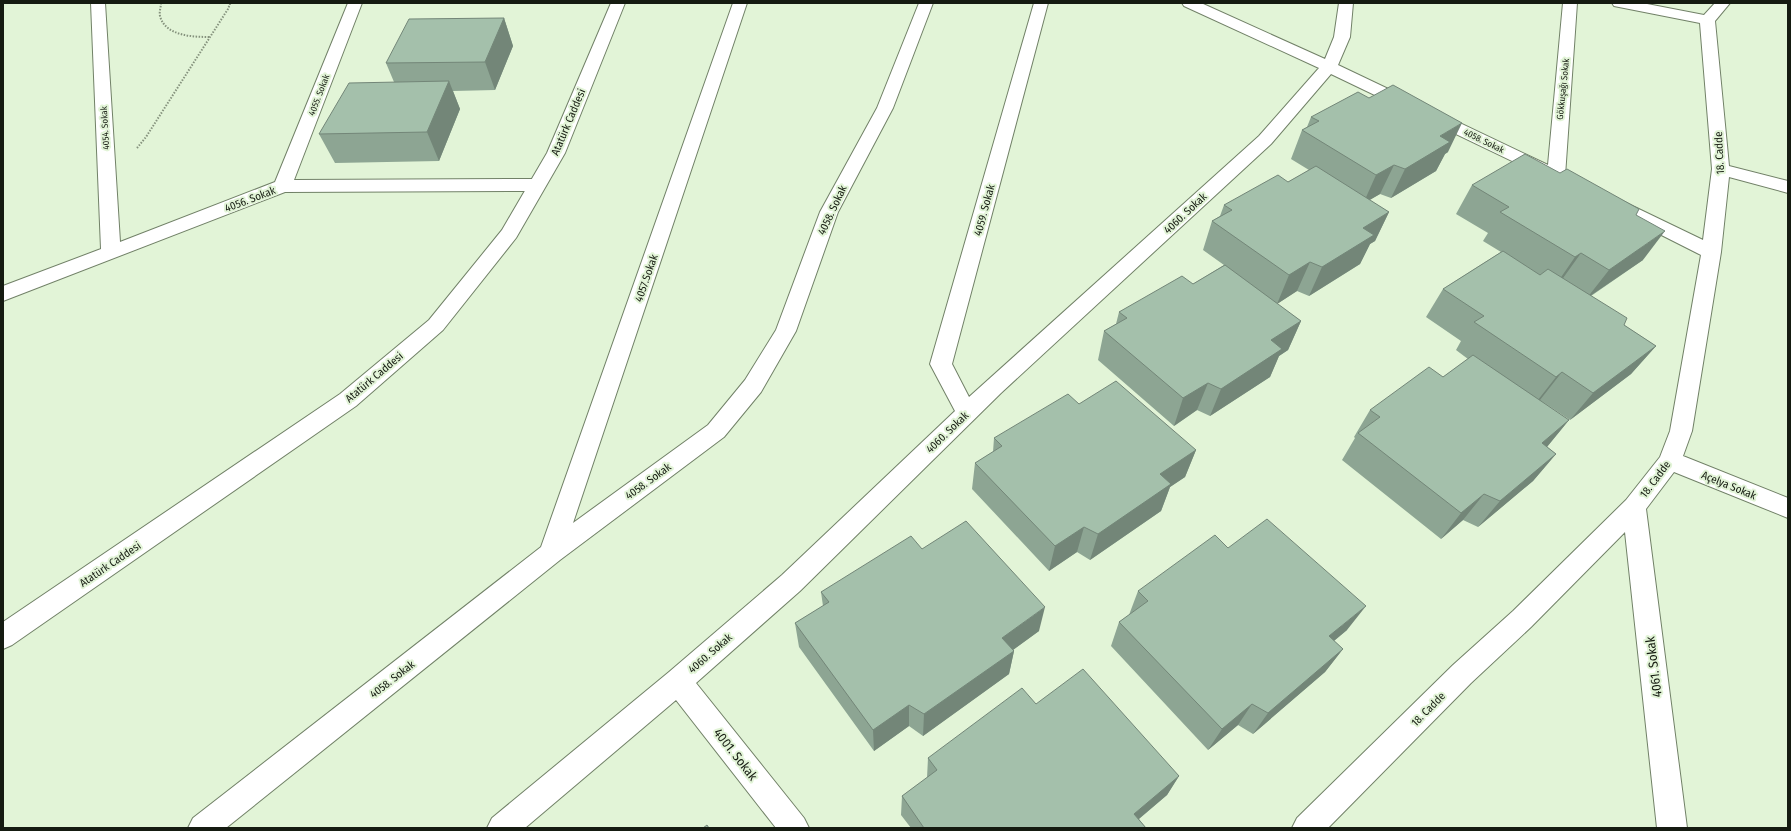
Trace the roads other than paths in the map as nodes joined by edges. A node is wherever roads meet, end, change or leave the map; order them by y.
1 (98, 3) edge
2 (354, 3) edge
3 (618, 3) edge
4 (740, 3) edge
5 (926, 3) edge
6 (1041, 3) edge
7 (1189, 3) edge
8 (1346, 3) edge
9 (1570, 3) edge
10 (1620, 3) edge
11 (1723, 3) edge
12 (1708, 20) junction
13 (1329, 67) junction
14 (1721, 169) junction
15 (1563, 179) joint
16 (538, 185) junction
17 (283, 186) junction
18 (1788, 187) edge
19 (1598, 197) edge
20 (111, 252) junction
21 (1711, 252) junction
22 (3, 294) edge
23 (967, 412) junction
24 (1670, 461) junction
25 (1634, 507) junction
26 (1788, 508) edge
27 (551, 553) junction
28 (3, 637) edge
29 (678, 681) junction
30 (203, 828) edge
31 (502, 828) edge
32 (794, 828) edge
33 (1307, 828) edge
34 (1672, 828) edge

1 - 20 street, 4054. Sokak
2 - 17 street, 4055. Sokak
3 - 16 street, Atatürk Caddesi
4 - 27 street, 4057.Sokak
5 - 27 street, 4058. Sokak
6 - 23 street, 4059. Sokak
7 - 13 street, 4058. Sokak
8 - 13 street, 4060. Sokak
9 - 15 street, Gökkuşağı Sokak
10 - 12 street
11 - 12 street
12 - 14 street, 18. Cadde
13 - 15 street, 4058. Sokak
13 - 23 street, 4060. Sokak
14 - 18 street
14 - 21 street, 18. Cadde
16 - 17 street, 4056. Sokak
16 - 28 street, Atatürk Caddesi
17 - 20 street, 4056. Sokak
19 - 21 street
20 - 22 street, 4056. Sokak
21 - 24 street, 18. Cadde
23 - 29 street, 4060. Sokak
24 - 25 street, 18. Cadde
24 - 26 street, Açelya Sokak
25 - 33 street, 18. Cadde
25 - 34 street, 4061. Sokak
27 - 30 street, 4058. Sokak
29 - 31 street, 4060. Sokak
29 - 32 street, 4001. Sokak

